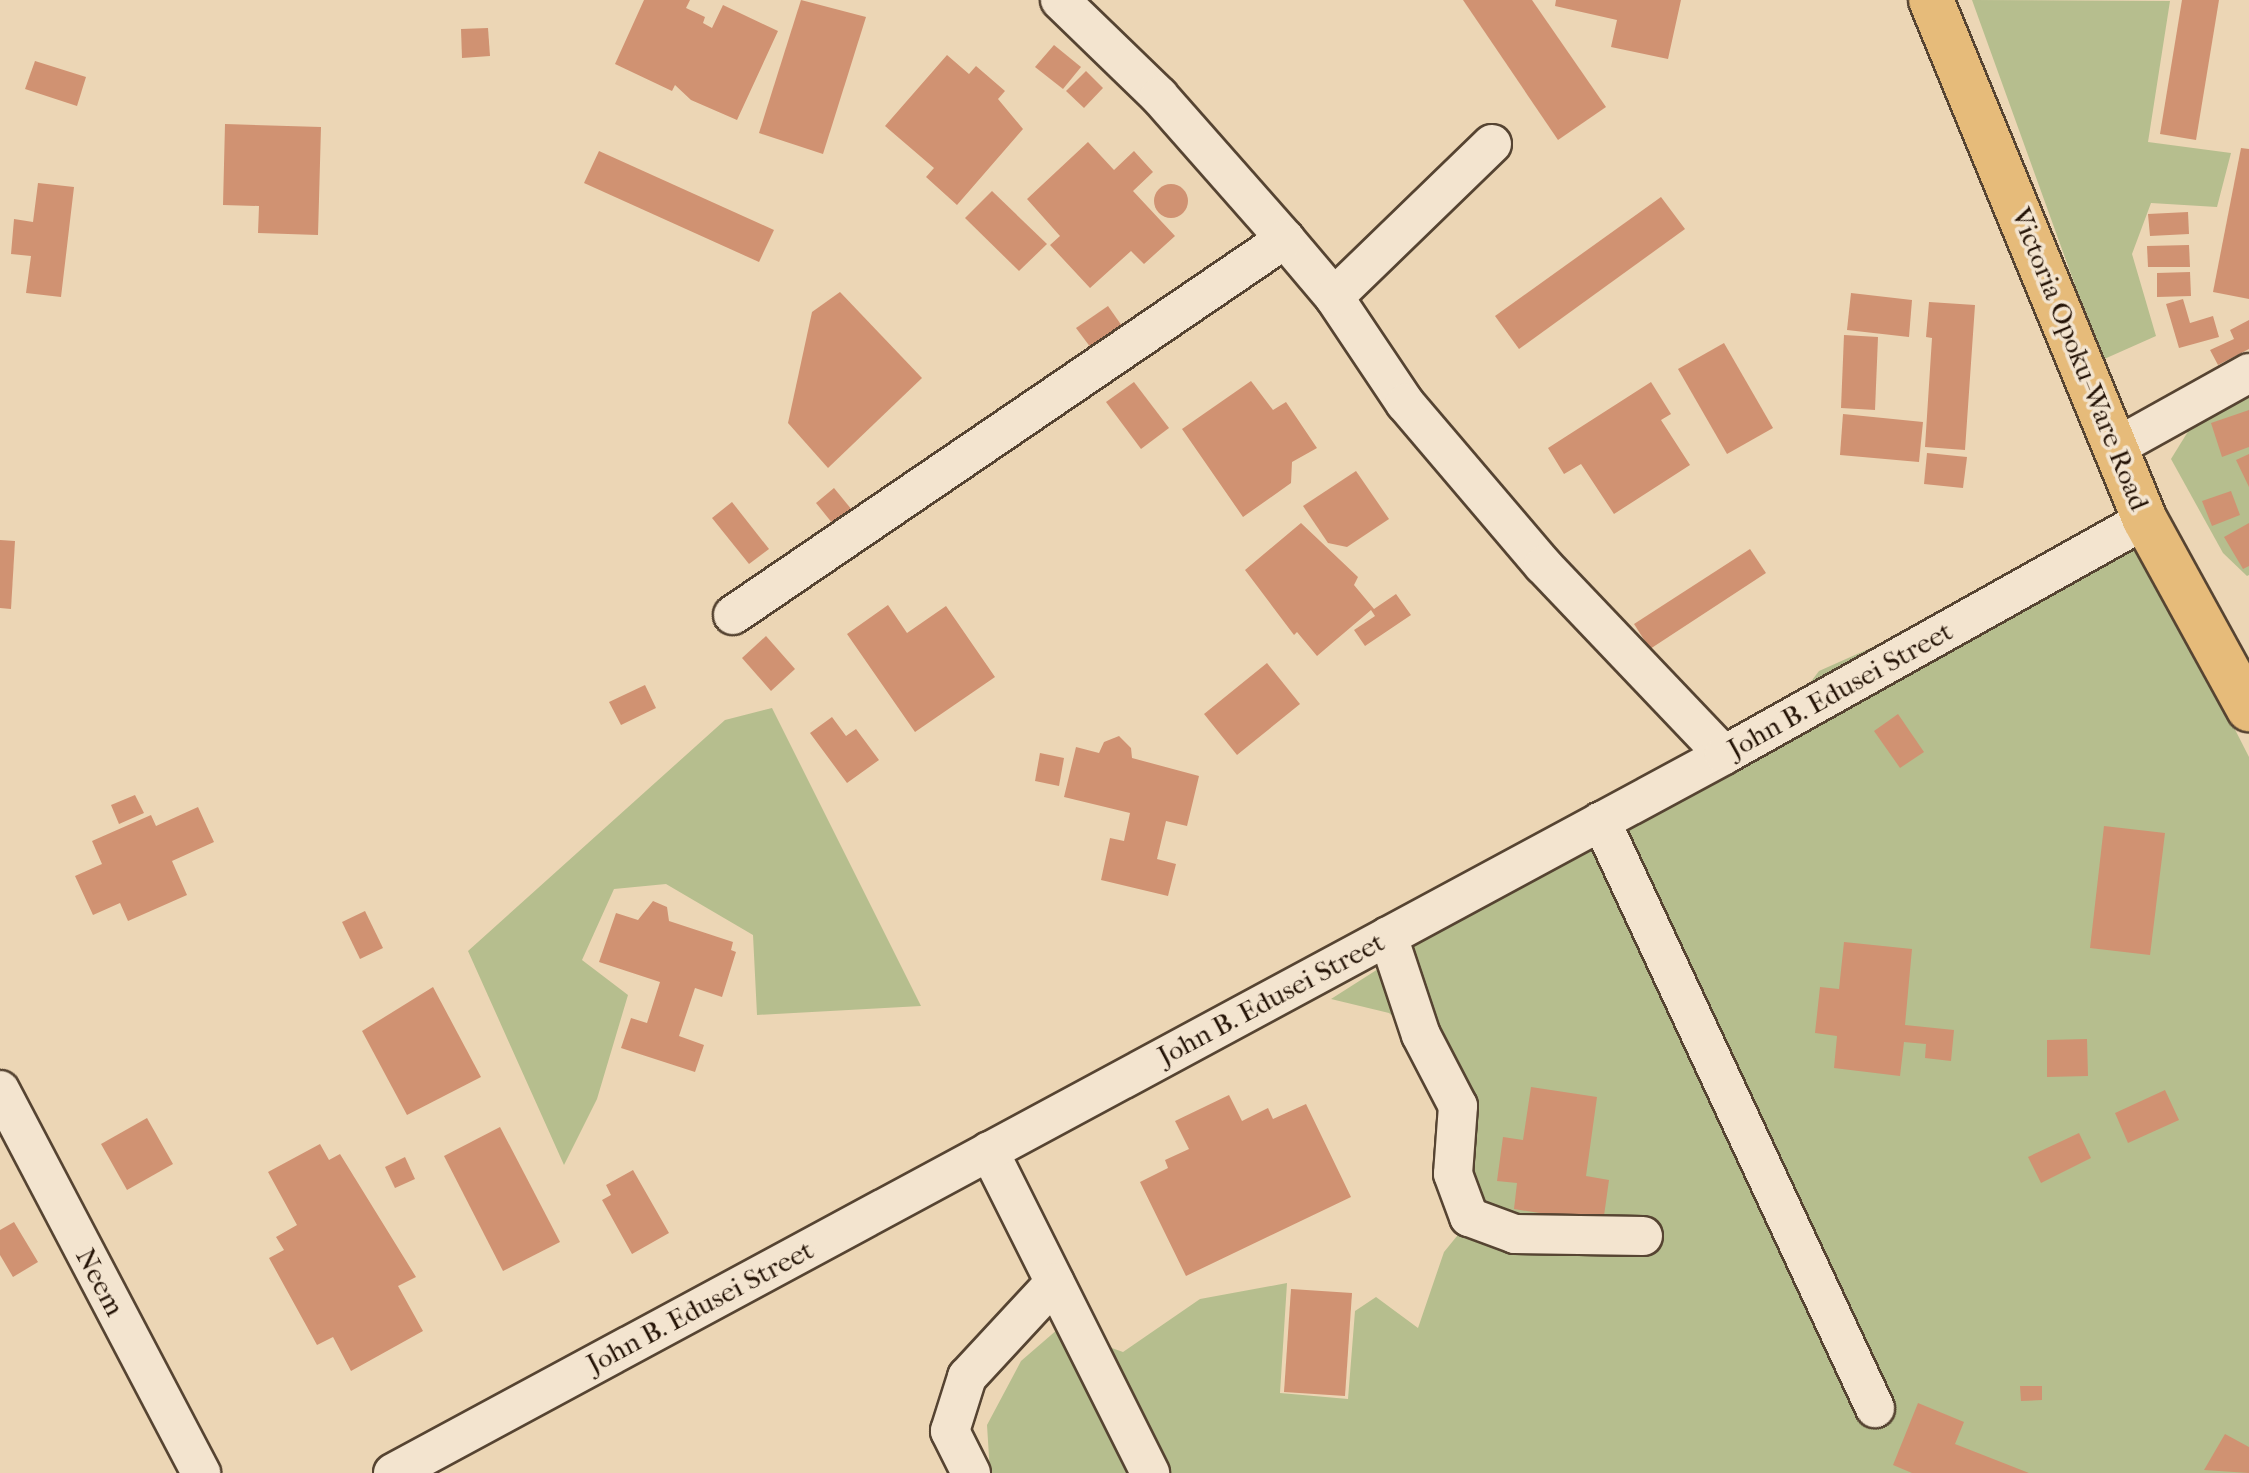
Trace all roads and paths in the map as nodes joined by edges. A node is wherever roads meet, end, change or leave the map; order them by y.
1 (1060, 0) edge
2 (1931, 0) edge
3 (1492, 144) dead end
4 (1285, 239) junction
5 (1334, 297) junction
6 (2249, 373) edge
7 (2118, 446) junction
8 (2145, 520) junction
9 (733, 615) dead end
10 (2249, 709) edge
11 (1724, 755) junction
12 (1601, 821) junction
13 (1388, 936) junction
14 (0, 1090) edge
15 (989, 1151) junction
16 (1643, 1236) dead end
17 (1055, 1282) junction
18 (1875, 1408) dead end
19 (201, 1473) edge
20 (393, 1473) edge
21 (971, 1473) edge
22 (1150, 1473) edge

1 - 4 street
2 - 7 main road, Victoria Opoku-Ware Road
3 - 5 street
4 - 5 street
4 - 9 street
5 - 11 street
6 - 7 street
7 - 8 main road, Victoria Opoku-Ware Road
8 - 10 main road, Victoria Opoku-Ware Road
8 - 11 street, John B. Edusei Street
11 - 12 street, John B. Edusei Street
12 - 13 street, John B. Edusei Street
12 - 18 street
13 - 15 street, John B. Edusei Street
13 - 16 street
14 - 19 street, Neem
15 - 17 street
15 - 20 street, John B. Edusei Street
17 - 21 street
17 - 22 street

